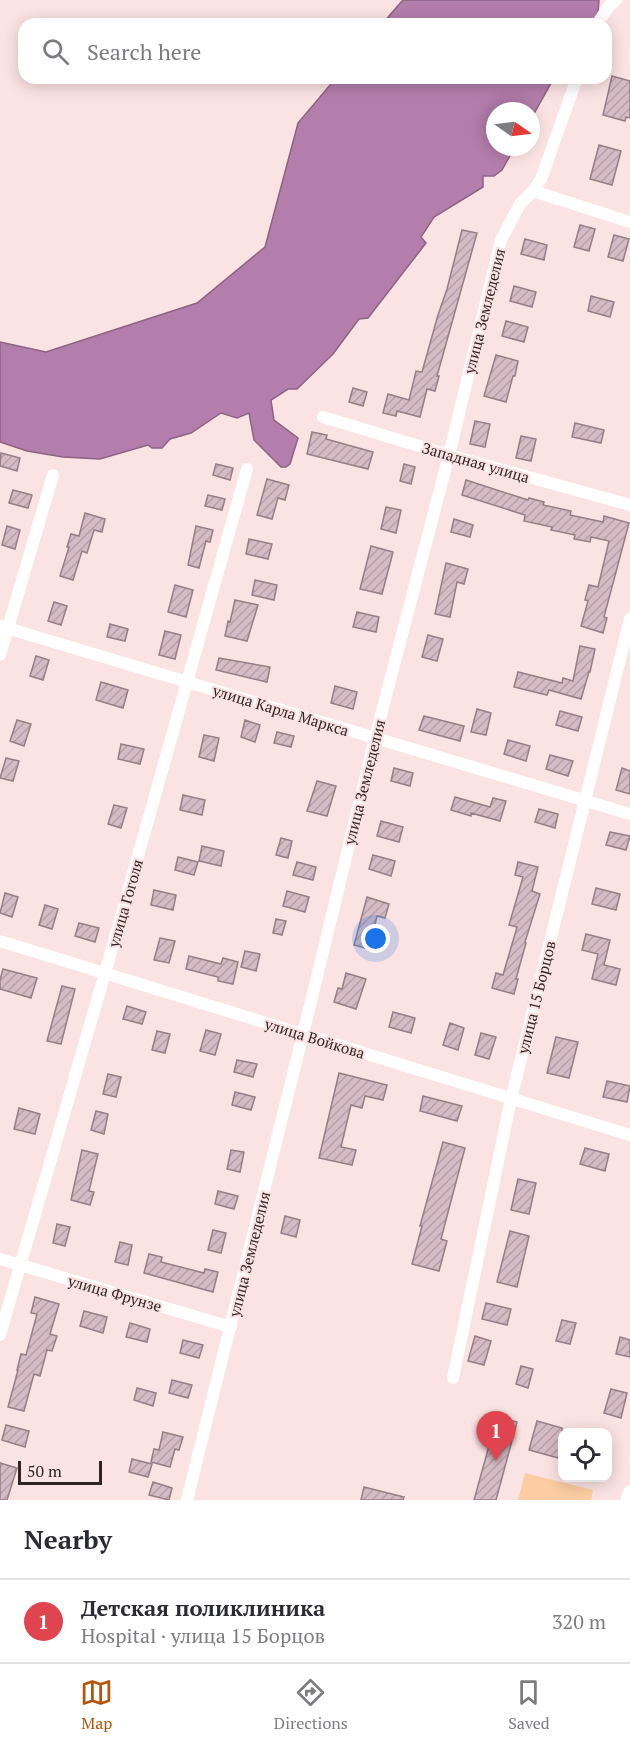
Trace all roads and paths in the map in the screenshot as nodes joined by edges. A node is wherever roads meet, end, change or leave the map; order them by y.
1 (615, 0) edge
2 (601, 18) edge
3 (575, 84) edge
4 (533, 191) junction
5 (630, 222) edge
6 (323, 417) dead end
7 (449, 456) junction
8 (247, 469) dead end
9 (53, 475) dead end
10 (630, 505) edge
11 (630, 619) edge
12 (4, 627) edge
13 (0, 655) edge
14 (188, 682) junction
15 (375, 738) junction
16 (584, 800) junction
17 (630, 814) edge
18 (0, 941) edge
19 (105, 973) junction
20 (303, 1034) junction
21 (511, 1099) junction
22 (630, 1136) edge
23 (0, 1259) edge
24 (20, 1265) junction
25 (231, 1327) junction
26 (0, 1335) edge
27 (453, 1378) dead end
28 (630, 1493) edge
29 (187, 1500) edge
30 (628, 1500) edge

1 - 2 street
3 - 4 street, улица Земледелия
4 - 5 street
4 - 7 street, улица Земледелия
6 - 7 street, Западная улица
7 - 10 street, Западная улица
7 - 15 street, улица Земледелия
8 - 14 street, улица Гоголя
9 - 12 street
11 - 16 street, улица 15 Борцов
12 - 13 street
12 - 14 street, улица Карла Маркса
14 - 15 street, улица Карла Маркса
14 - 19 street, улица Гоголя
15 - 16 street, улица Карла Маркса
15 - 20 street, улица Земледелия
16 - 17 street, улица Карла Маркса
16 - 21 street, улица 15 Борцов
18 - 19 street, улица Войкова
19 - 20 street, улица Войкова
19 - 24 street, улица Гоголя
20 - 21 street, улица Войкова
20 - 25 street, улица Земледелия
21 - 22 street, улица Войкова
21 - 27 street, улица 15 Борцов
23 - 24 street, улица Фрунзе
24 - 25 street, улица Фрунзе
24 - 26 street, улица Гоголя
25 - 29 street, улица Земледелия
28 - 30 street

